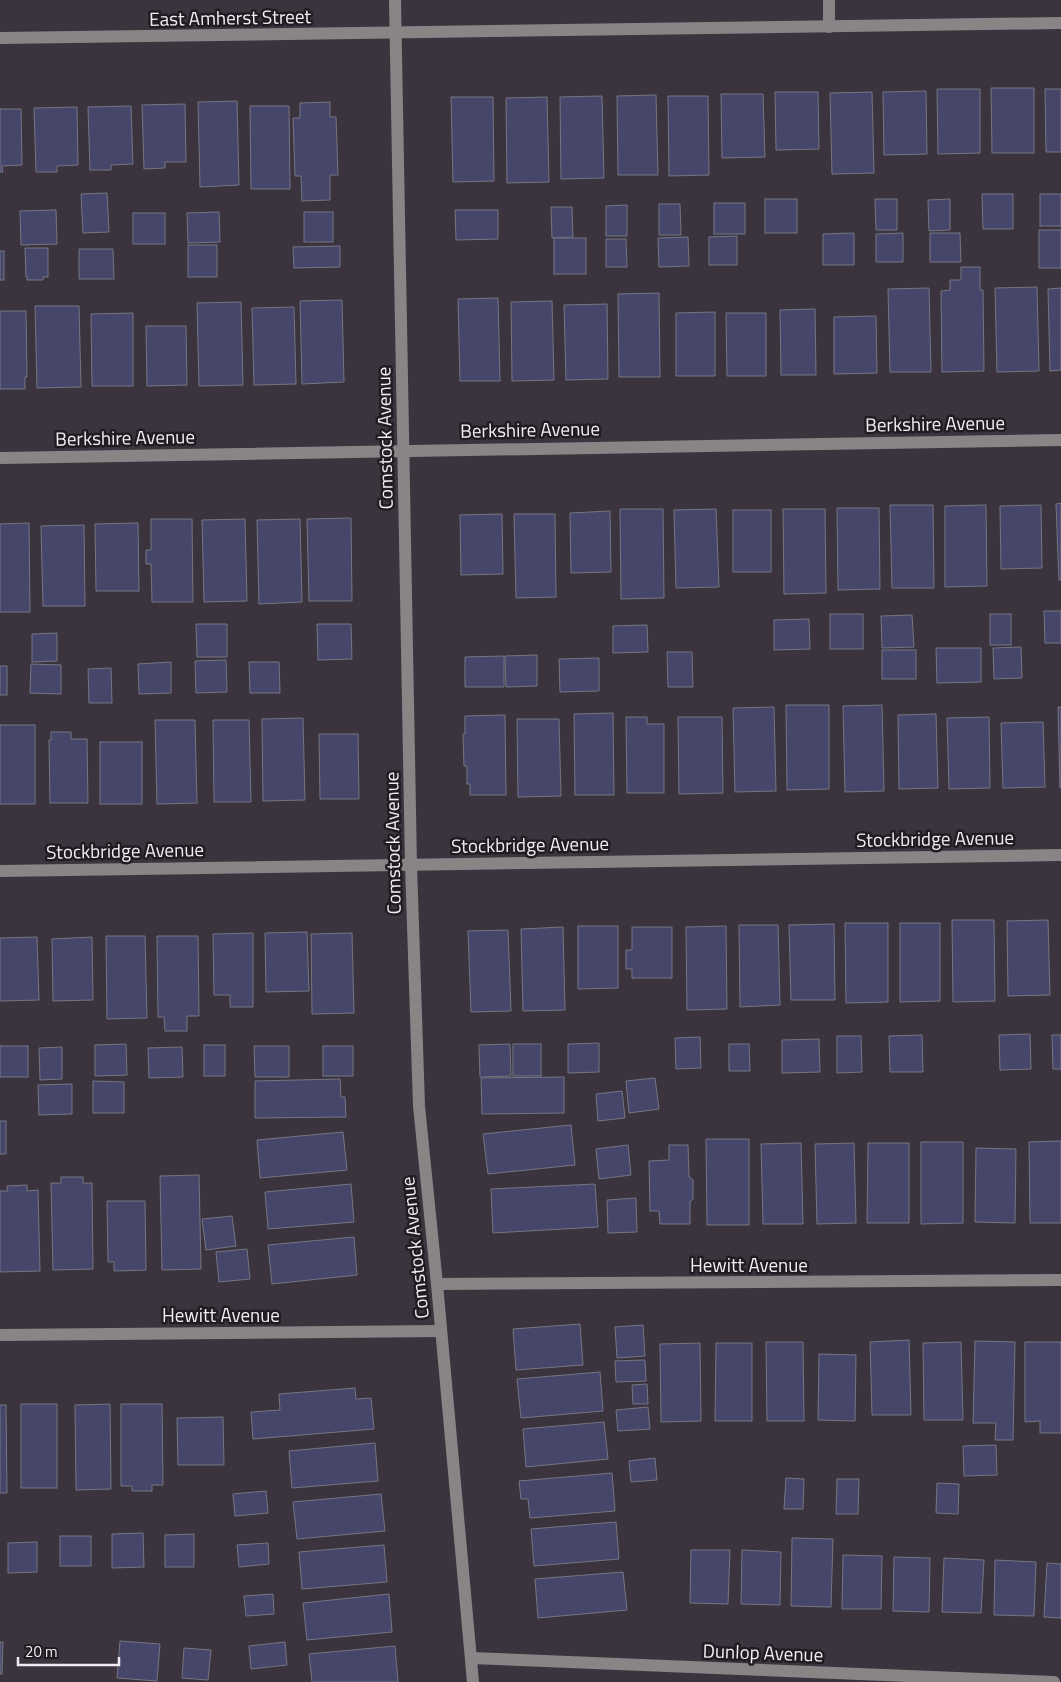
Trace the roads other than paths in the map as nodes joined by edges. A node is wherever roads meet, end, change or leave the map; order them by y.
1 (395, 0) edge
2 (829, 0) edge
3 (1061, 23) edge
4 (829, 26) junction
5 (395, 33) junction
6 (0, 38) edge
7 (1061, 440) edge
8 (403, 450) junction
9 (0, 458) edge
10 (1061, 855) edge
11 (411, 865) junction
12 (0, 871) edge
13 (1061, 1280) edge
14 (437, 1284) junction
15 (442, 1332) junction
16 (0, 1335) edge
17 (471, 1658) junction
18 (473, 1682) edge
19 (1054, 1682) edge

1 - 5 street, Comstock Avenue
2 - 4 street
3 - 4 street, East Amherst Street
4 - 5 street, East Amherst Street
5 - 6 street, East Amherst Street
5 - 8 street, Comstock Avenue
7 - 8 street, Berkshire Avenue
8 - 9 street, Berkshire Avenue
8 - 11 street, Comstock Avenue
10 - 11 street, Stockbridge Avenue
11 - 12 street, Stockbridge Avenue
11 - 14 street, Comstock Avenue
13 - 14 street, Hewitt Avenue
14 - 15 street, Comstock Avenue
15 - 16 street, Hewitt Avenue
15 - 17 street, Comstock Avenue
17 - 18 street, Comstock Avenue
17 - 19 street, Dunlop Avenue

